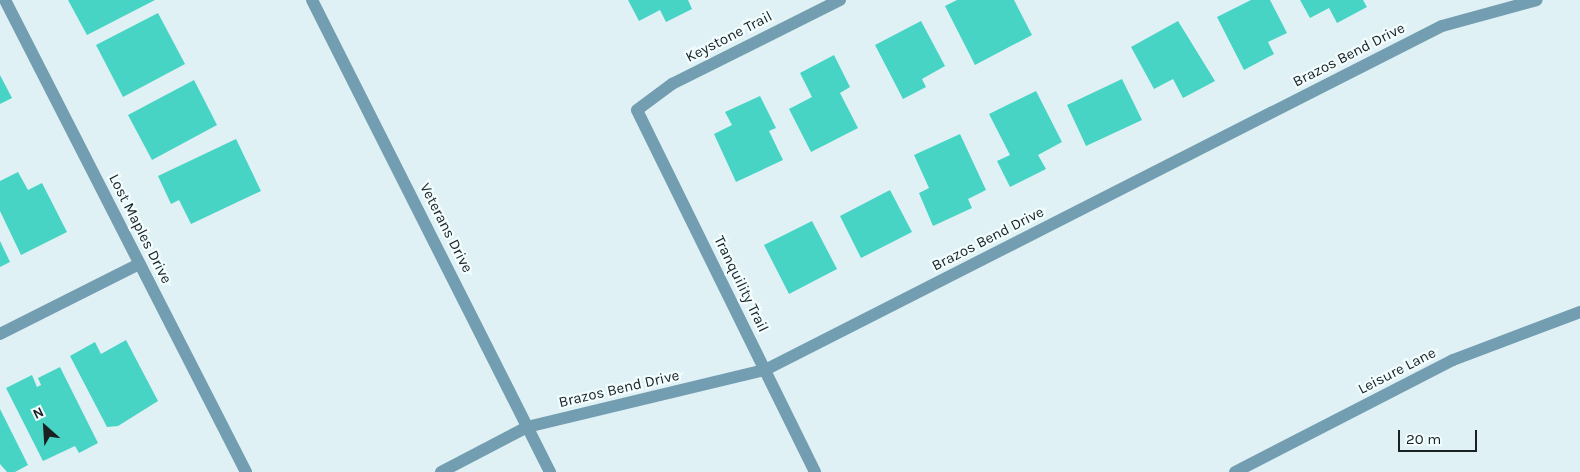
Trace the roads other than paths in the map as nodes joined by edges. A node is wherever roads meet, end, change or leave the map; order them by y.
1 (5, 0) edge
2 (312, 0) edge
3 (840, 0) edge
4 (1537, 0) edge
5 (637, 110) joint
6 (139, 264) junction
7 (1580, 312) edge
8 (0, 334) edge
9 (765, 370) junction
10 (527, 427) junction
11 (246, 472) edge
12 (442, 472) edge
13 (550, 472) edge
14 (815, 472) edge
15 (1235, 472) edge

1 - 6 street, Lost Maples Drive
2 - 10 street, Veterans Drive
3 - 5 street, Keystone Trail
4 - 9 street, Brazos Bend Drive
5 - 9 street, Tranquility Trail
6 - 8 street
6 - 11 street, Lost Maples Drive
7 - 15 street, Leisure Lane
9 - 10 street, Brazos Bend Drive
9 - 14 street, Tranquility Trail
10 - 12 street, Brazos Bend Drive
10 - 13 street, Veterans Drive

